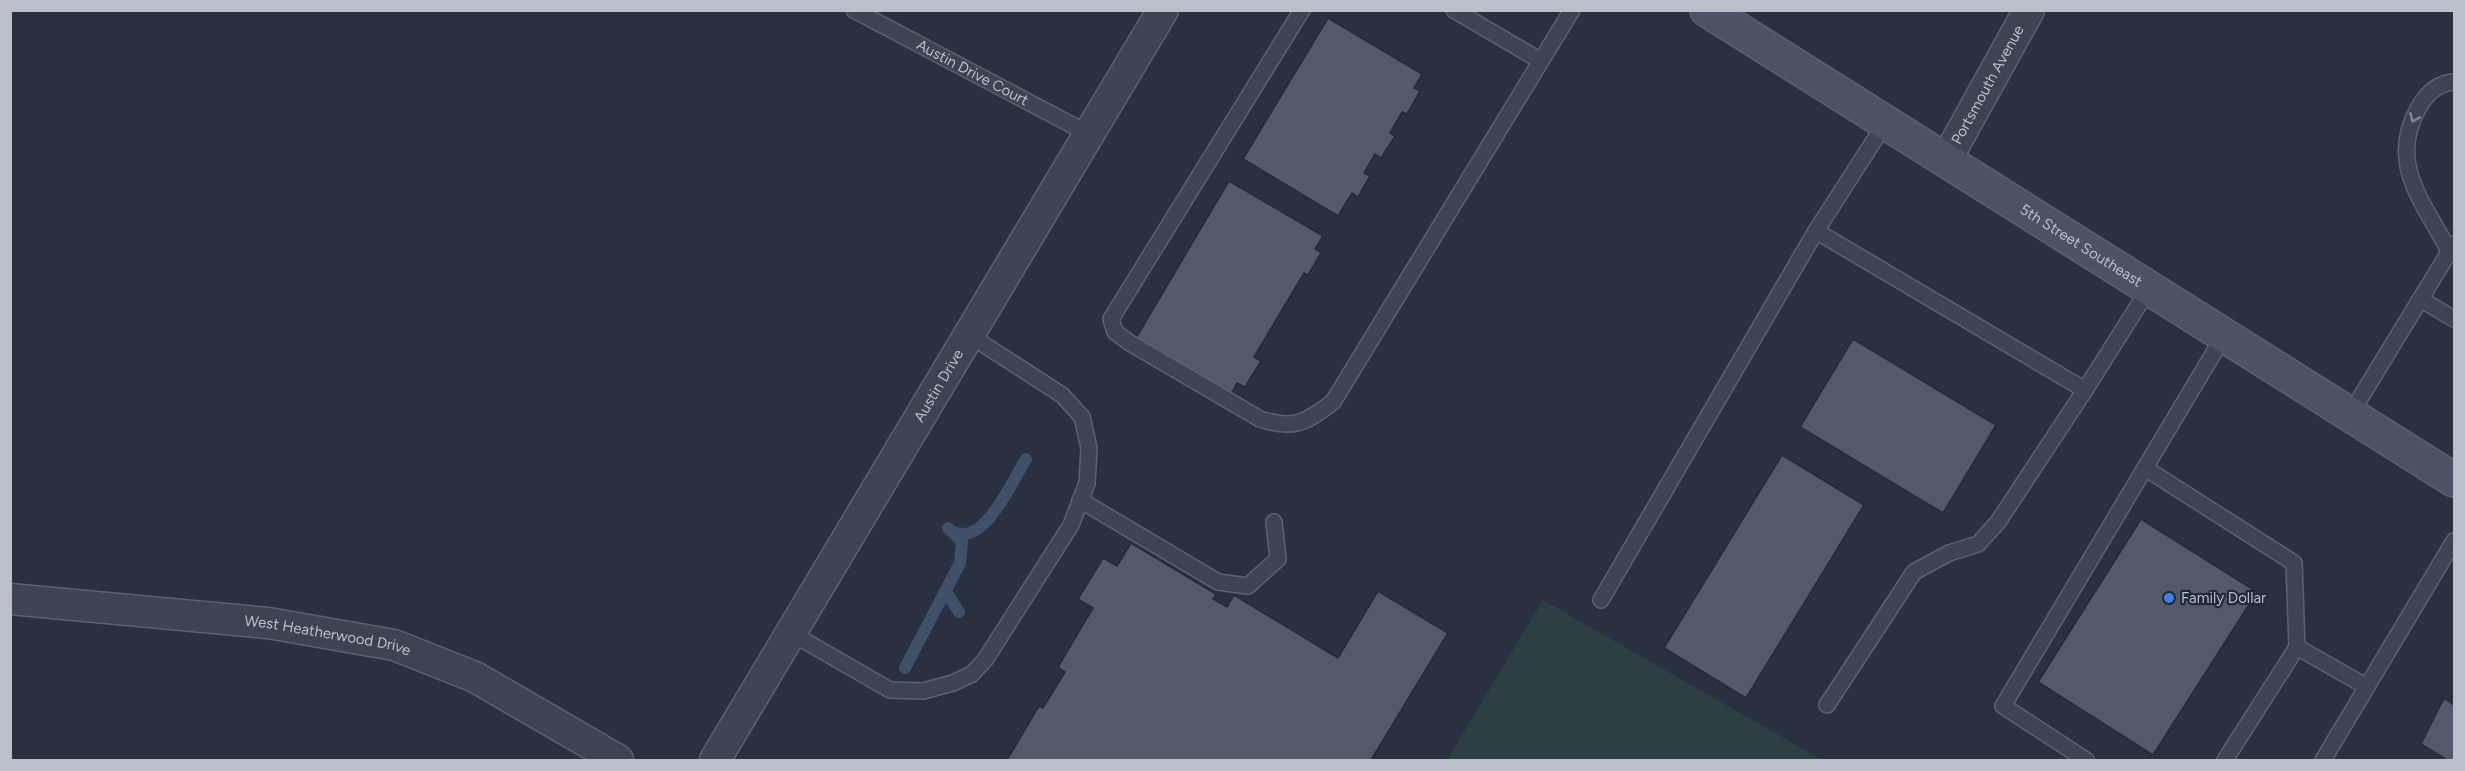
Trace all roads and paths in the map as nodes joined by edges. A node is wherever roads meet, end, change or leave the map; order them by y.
1 (854, 10) edge
2 (1162, 10) edge
3 (1302, 10) edge
4 (1454, 10) edge
5 (1572, 10) edge
6 (1707, 10) edge
7 (2029, 10) edge
8 (1541, 61) junction
9 (2454, 82) edge
10 (1886, 122) junction
11 (1089, 134) junction
12 (1946, 160) junction
13 (1816, 231) junction
14 (2452, 247) edge
15 (2150, 287) junction
16 (2420, 299) junction
17 (2454, 319) edge
18 (2225, 334) junction
19 (969, 335) junction
20 (2085, 390) junction
21 (2350, 413) junction
22 (2145, 468) junction
23 (2454, 480) edge
24 (1080, 500) junction
25 (1274, 522) dead end
26 (2454, 541) edge
27 (10, 599) edge
28 (1600, 600) dead end
29 (791, 633) junction
30 (2297, 647) junction
31 (2367, 687) junction
32 (1827, 705) dead end
33 (618, 760) edge
34 (716, 760) edge
35 (2086, 760) edge
36 (2225, 760) edge
37 (2323, 760) edge

1 - 11 lane, Austin Drive Court
2 - 11 street, Austin Drive
3 - 8 lane
4 - 8 lane
5 - 8 lane
6 - 10 main road, 5th Street Southeast
7 - 12 street, Portsmouth Avenue
9 -> 14 lane
10 - 12 main road, 5th Street Southeast
10 - 13 lane
11 - 19 street, Austin Drive
12 - 15 main road, 5th Street Southeast
13 - 20 lane
13 - 28 lane
14 - 16 lane
15 - 18 main road, 5th Street Southeast
15 - 20 lane
16 - 17 lane
16 - 21 lane
18 - 21 main road, 5th Street Southeast
18 - 22 lane
19 - 24 lane
19 - 29 street, Austin Drive
20 - 32 lane
21 - 23 main road, 5th Street Southeast
22 - 30 lane
22 - 35 lane
24 - 25 lane
24 - 29 lane
26 - 31 lane
27 - 33 street, West Heatherwood Drive
29 - 34 street, Austin Drive
30 - 31 lane
30 - 36 lane
31 - 37 lane

